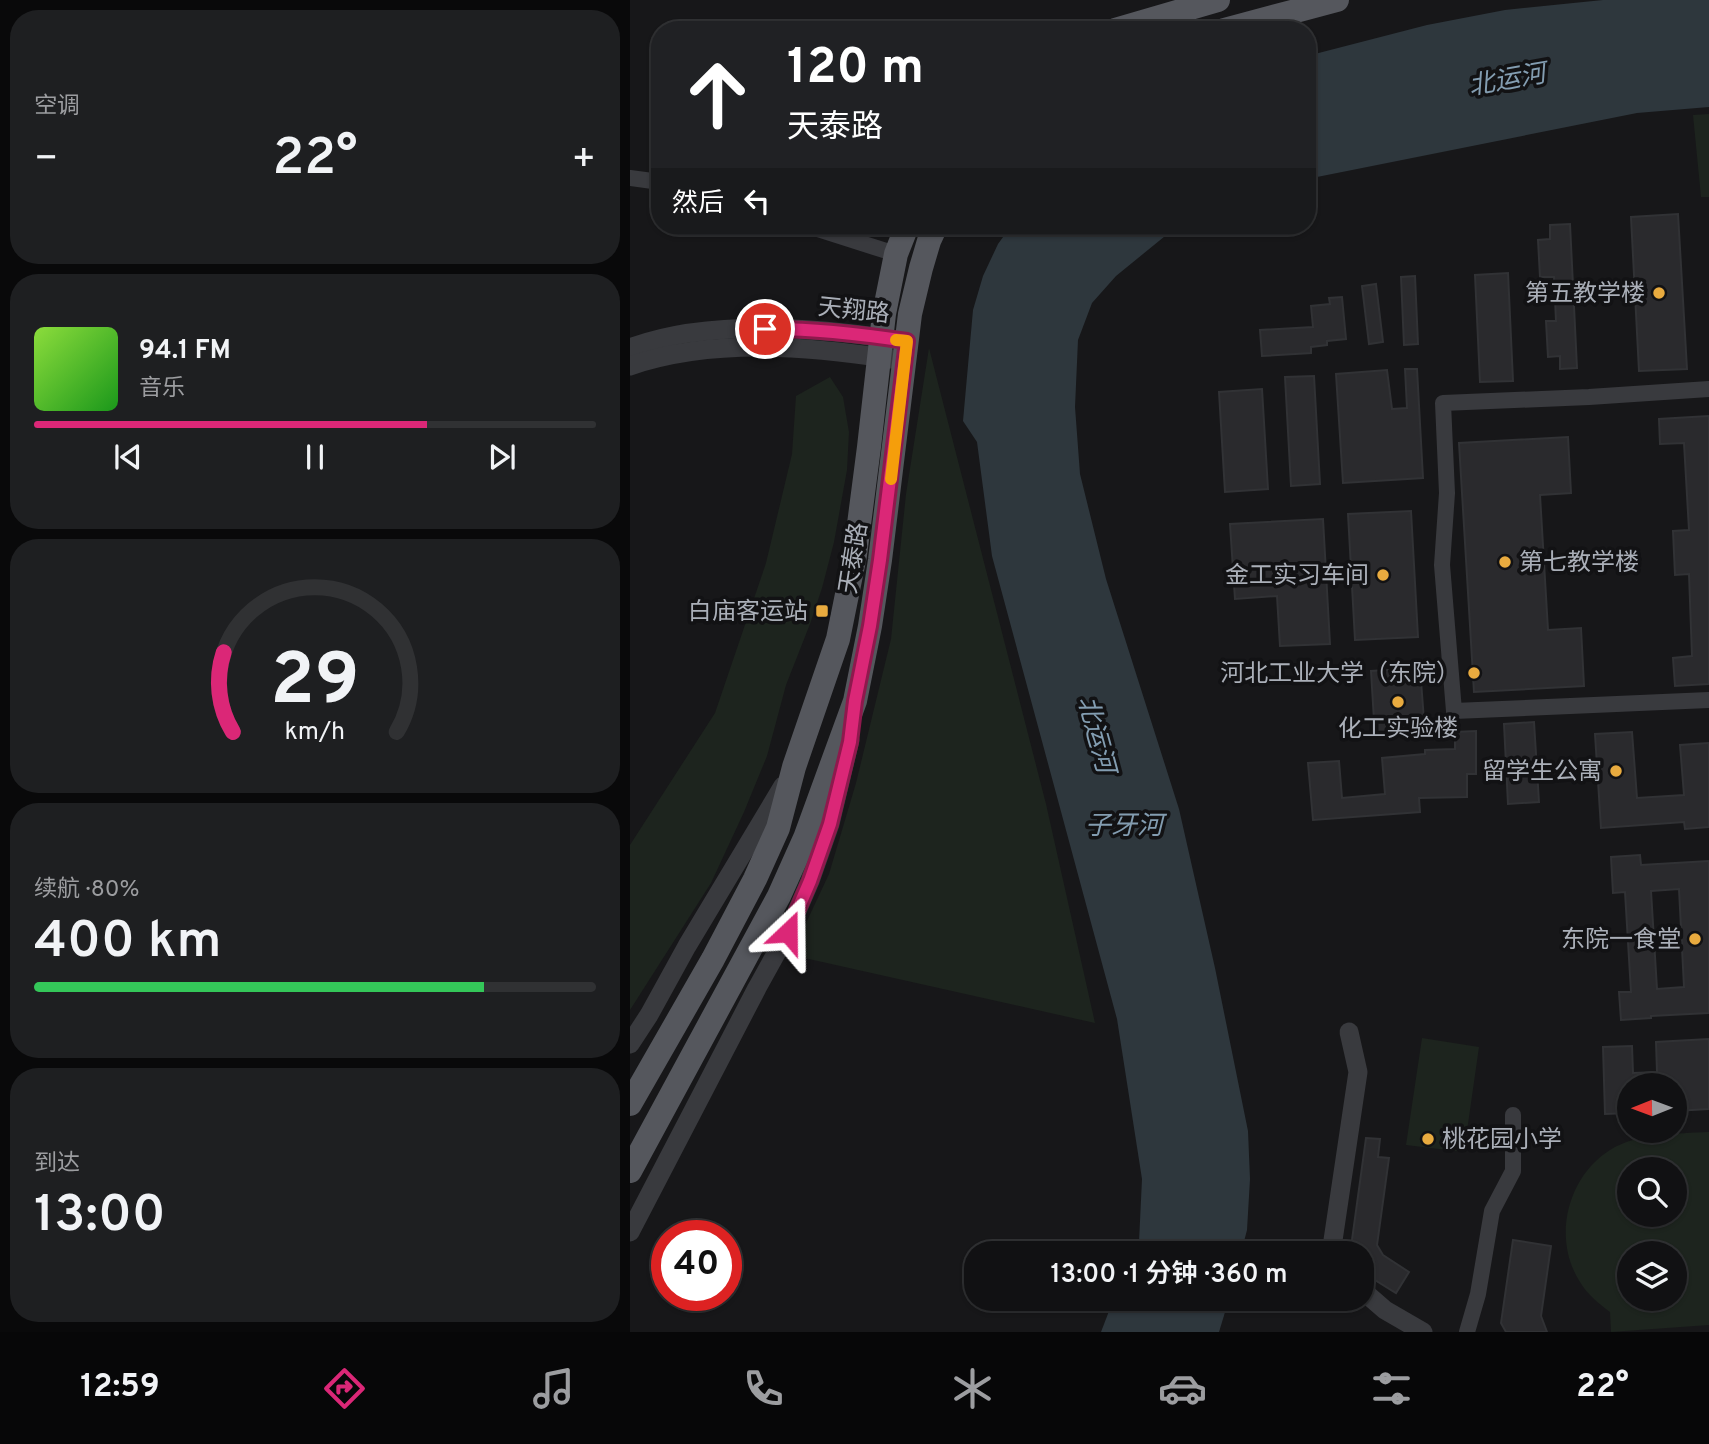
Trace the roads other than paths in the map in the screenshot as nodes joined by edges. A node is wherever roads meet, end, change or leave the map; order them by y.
1 (1218, 0) edge
2 (1337, 0) edge
3 (1146, 21) edge
4 (1258, 21) edge
5 (630, 178) edge
6 (651, 180) edge
7 (836, 235) edge
8 (903, 235) edge
9 (932, 235) edge
10 (896, 254) junction
11 (880, 347) junction
12 (630, 348) edge
13 (906, 351) junction
14 (630, 366) edge
15 (1709, 389) edge
16 (1709, 699) edge
17 (855, 701) junction
18 (794, 767) junction
19 (755, 879) junction
20 (1349, 1032) dead end
21 (630, 1044) edge
22 (630, 1074) edge
23 (630, 1104) edge
24 (1513, 1115) dead end
25 (630, 1171) edge
26 (630, 1232) edge
27 (1333, 1241) edge
28 (1374, 1300) edge
29 (1423, 1332) edge
30 (1467, 1332) edge

1 - 3 main road
2 - 4 main road
5 - 6 street
7 - 10 street
8 - 10 main road, 天泰路
9 - 13 main road, 天泰路
10 - 11 main road, 天泰路
11 - 12 street, 天翔路
11 - 13 street, 天翔路
11 - 14 street, 天翔路
11 - 18 main road, 天泰路
13 - 17 main road, 天泰路
15 - 16 street
17 - 25 main road, 天泰路
17 - 26 street
18 - 19 main road, 天泰路
18 - 21 street
19 - 22 main road
19 - 23 main road
20 - 27 street
24 - 30 street
28 - 29 street

